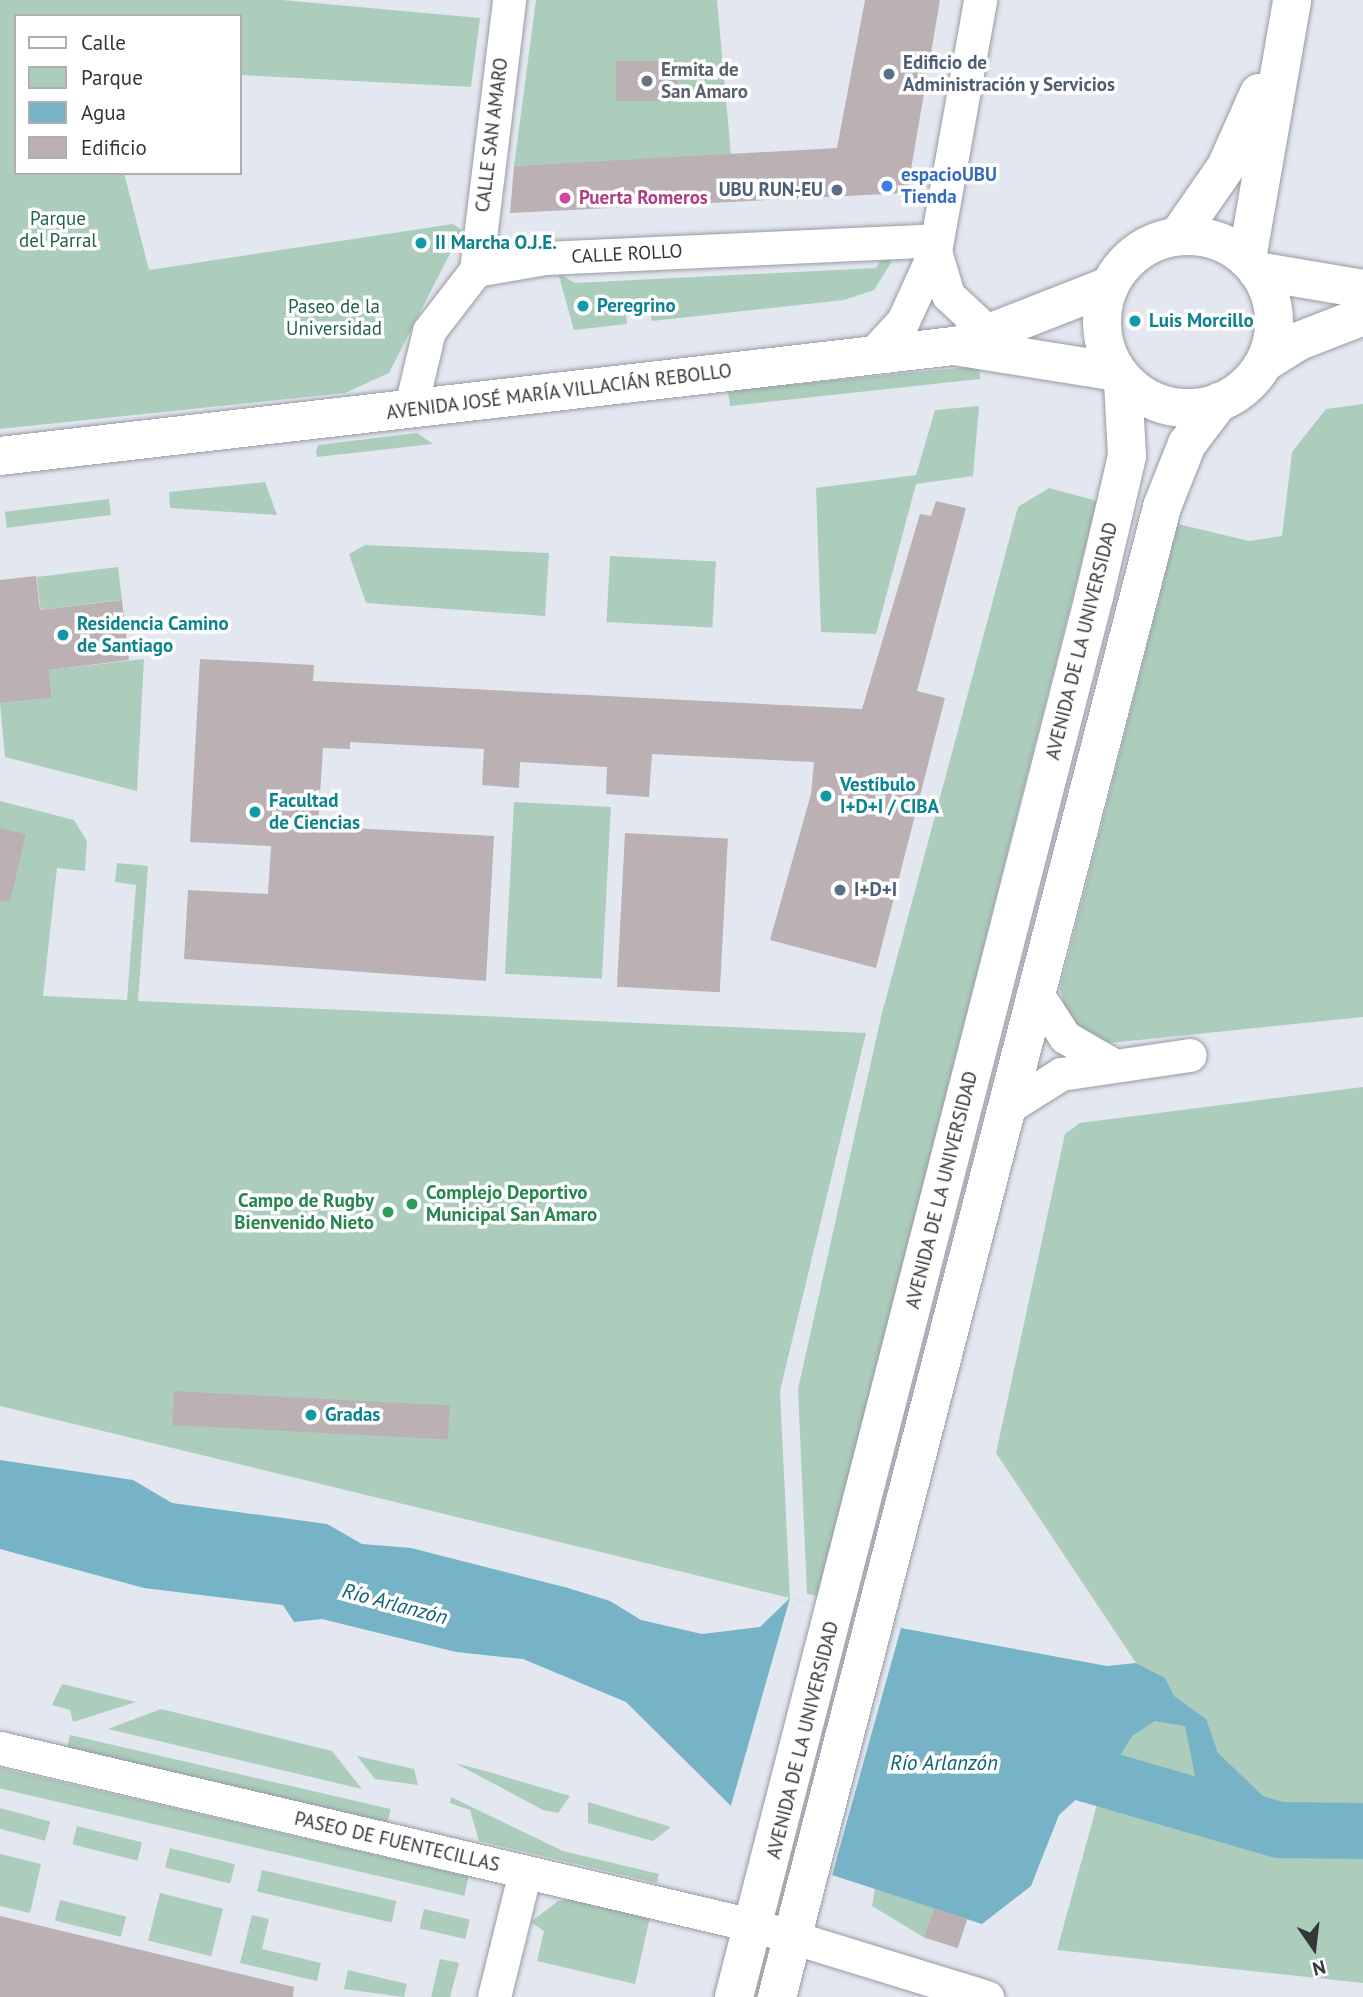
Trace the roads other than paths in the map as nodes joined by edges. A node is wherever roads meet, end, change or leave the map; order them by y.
1 (509, 0) edge
2 (980, 0) edge
3 (1292, 0) edge
4 (1279, 50) junction
5 (1178, 236) junction
6 (936, 246) junction
7 (1252, 265) junction
8 (476, 270) junction
9 (1109, 286) junction
10 (1363, 289) edge
11 (1363, 316) edge
12 (990, 334) junction
13 (954, 346) junction
14 (871, 356) junction
15 (1264, 363) junction
16 (1120, 376) junction
17 (1219, 402) junction
18 (410, 410) junction
19 (0, 456) edge
20 (1039, 997) junction
21 (1190, 1055) dead end
22 (1110, 1063) junction
23 (1010, 1106) junction
24 (0, 1748) edge
25 (525, 1872) junction
26 (756, 1926) junction
27 (794, 1937) junction
28 (494, 1997) edge
29 (734, 1997) edge
30 (777, 1997) edge
31 (987, 1997) edge

1 - 8 street, CALLE SAN AMARO
2 - 6 street
3 - 4 main road
4 - 5 main road
4 - 7 main road
5 - 7 main road
5 - 9 main road
6 - 8 street, CALLE ROLLO
6 - 12 street
6 - 14 street
7 - 10 main road
7 - 15 main road
8 - 18 street
9 - 12 main road
9 - 16 main road
11 - 15 main road
12 - 13 main road
13 - 14 main road, AVENIDA JOSÉ MARÍA VILLACIÁN REBOLLO
13 - 16 main road, AVENIDA JOSÉ MARÍA VILLACIÁN REBOLLO
14 - 18 main road, AVENIDA JOSÉ MARÍA VILLACIÁN REBOLLO
15 - 17 main road
16 - 17 main road
16 - 26 main road, AVENIDA DE LA UNIVERSIDAD
17 - 20 main road
18 - 19 main road, AVENIDA JOSÉ MARÍA VILLACIÁN REBOLLO
20 - 22 street
20 - 23 main road
21 - 22 street
22 - 23 street
23 - 27 main road
24 - 25 street, PASEO DE FUENTECILLAS
25 - 26 street, PASEO DE FUENTECILLAS
25 - 28 street
26 - 27 street, PASEO DE FUENTECILLAS
26 - 29 main road, AVENIDA DE LA UNIVERSIDAD
27 - 30 main road
27 - 31 street, PASEO DE FUENTECILLAS

